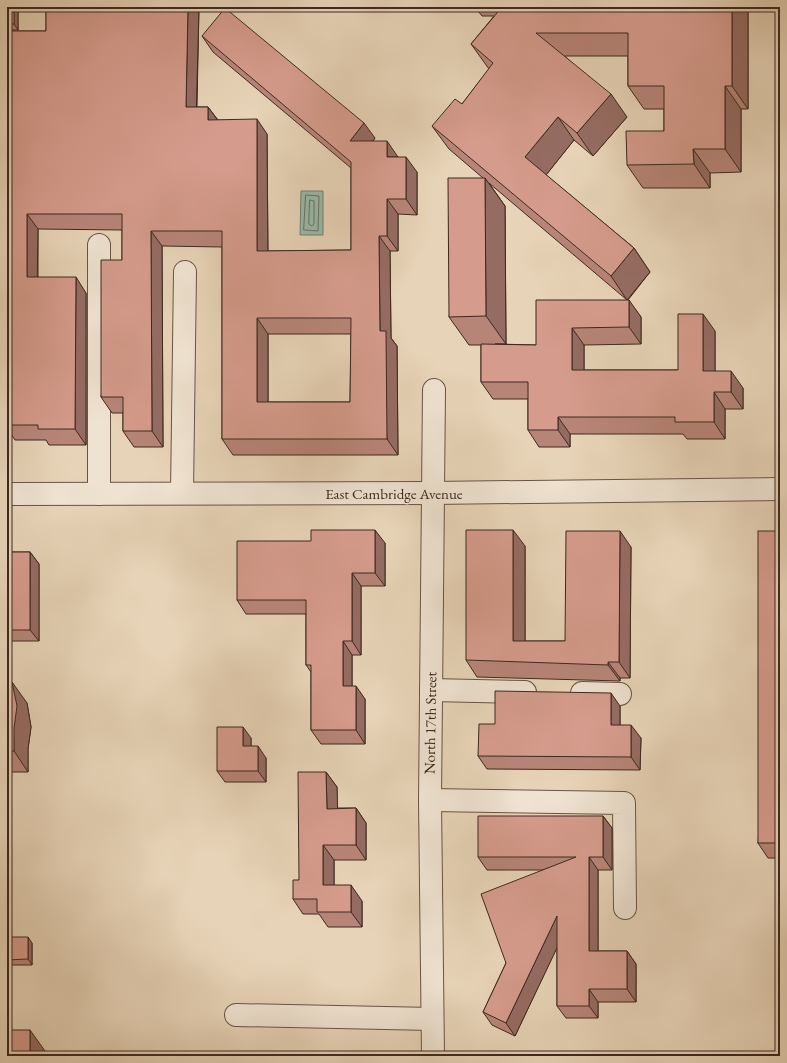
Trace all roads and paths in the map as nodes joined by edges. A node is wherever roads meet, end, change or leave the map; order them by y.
1 (99, 245) dead end
2 (185, 272) dead end
3 (434, 390) dead end
4 (780, 489) edge
5 (182, 493) junction
6 (432, 493) junction
7 (7, 494) edge
8 (99, 494) junction
9 (431, 690) junction
10 (620, 694) dead end
11 (430, 800) junction
12 (625, 908) dead end
13 (236, 1015) dead end
14 (432, 1019) junction
15 (433, 1056) edge

1 - 8 street
2 - 5 street
3 - 6 street, North 17th Street
4 - 6 street, East Cambridge Avenue
5 - 6 street, East Cambridge Avenue
5 - 8 street, East Cambridge Avenue
6 - 9 street, North 17th Street
7 - 8 street, East Cambridge Avenue
9 - 10 street
9 - 11 street, North 17th Street
11 - 12 street
11 - 14 street, North 17th Street
13 - 14 street
14 - 15 street, North 17th Street

